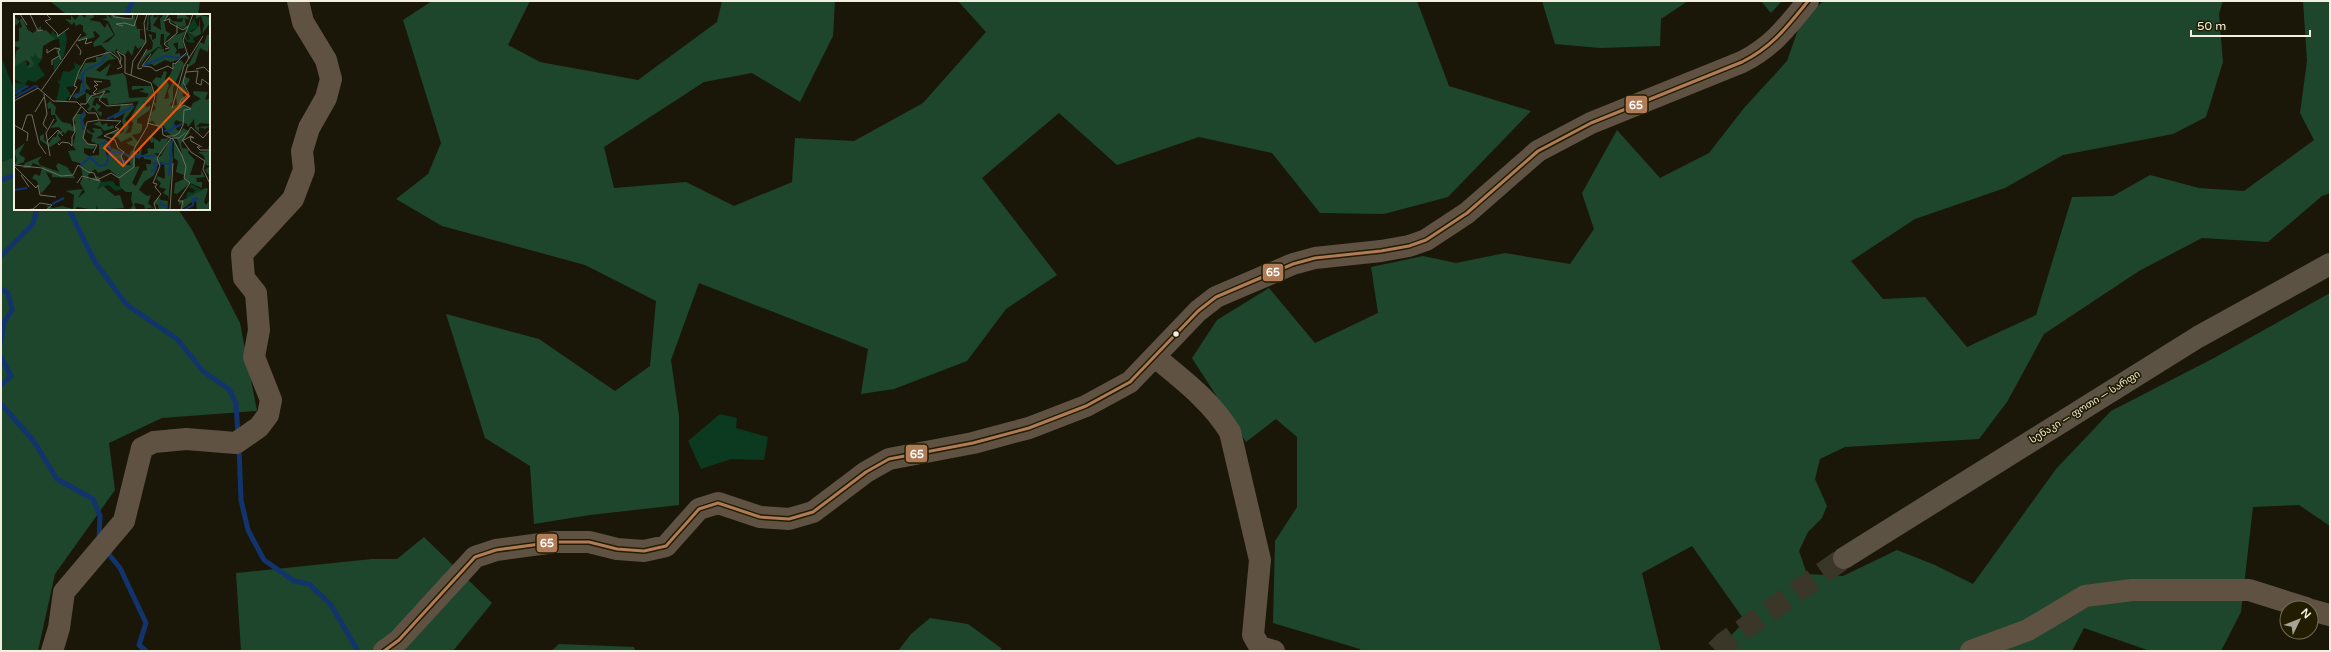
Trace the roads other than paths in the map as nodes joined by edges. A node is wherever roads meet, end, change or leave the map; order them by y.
1 (298, 1) edge
2 (1808, 1) edge
3 (2330, 264) edge
4 (1155, 357) junction
5 (1844, 558) tunnel mouth
6 (2281, 600) edge
7 (2319, 612) edge
8 (2330, 615) edge
9 (52, 651) edge
10 (384, 651) edge
11 (1274, 651) edge
12 (1971, 651) edge

1 - 9 street
2 - 4 street
3 - 5 highway, სენაკი — ფოთი — სარფი
4 - 10 street
4 - 11 street
6 - 12 street
7 - 8 street

